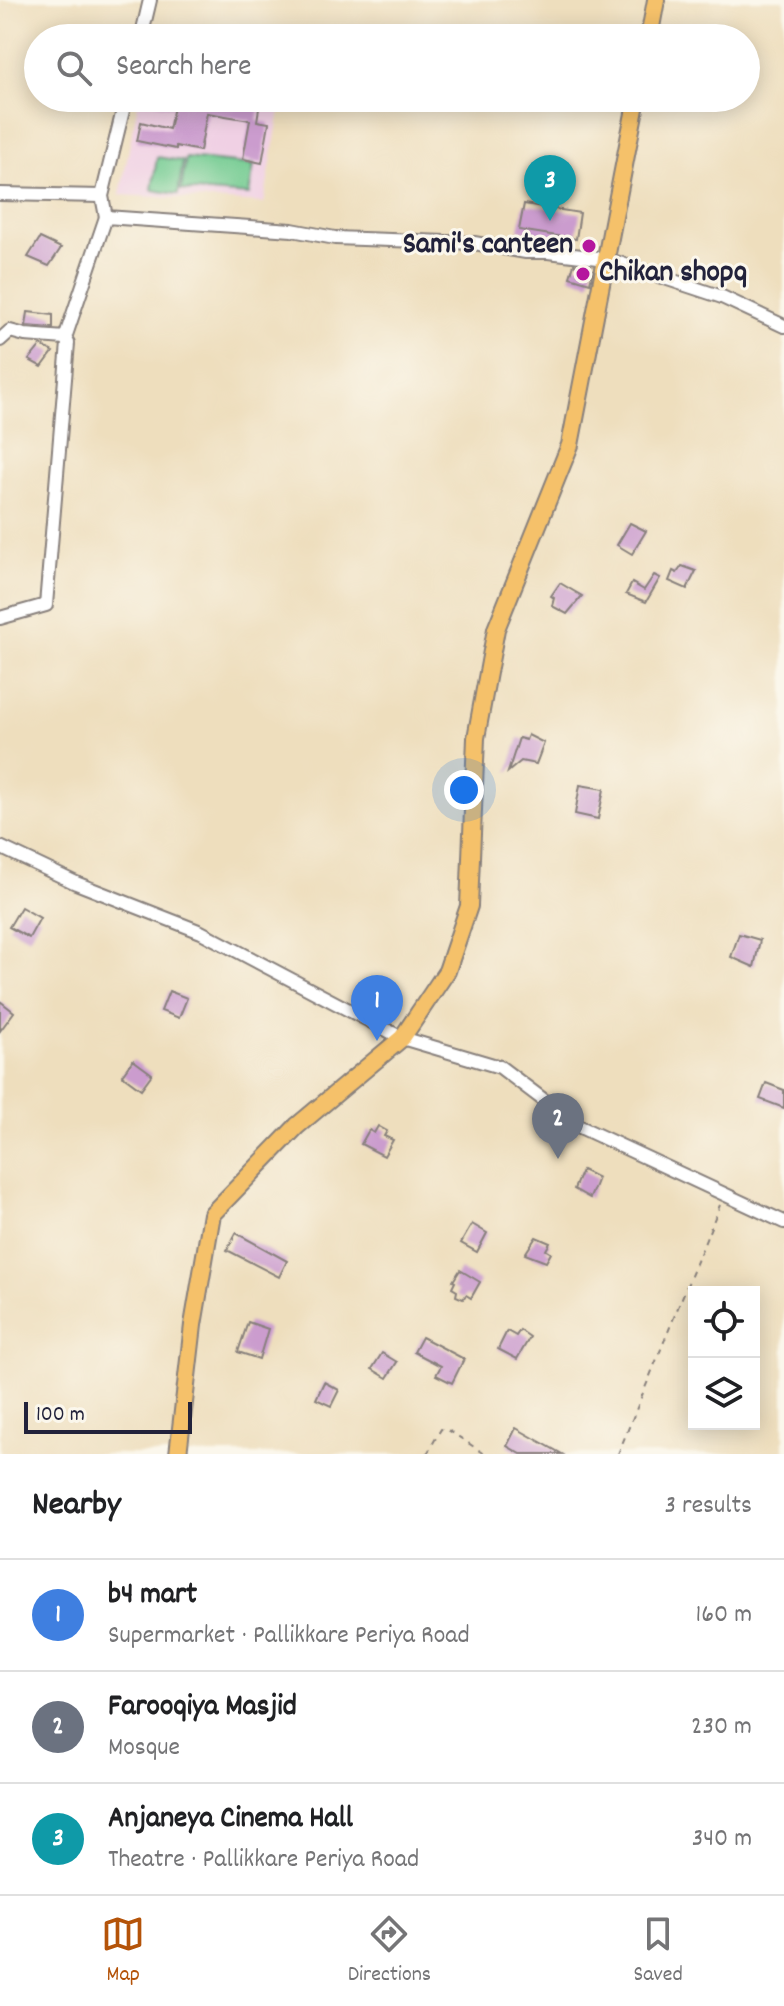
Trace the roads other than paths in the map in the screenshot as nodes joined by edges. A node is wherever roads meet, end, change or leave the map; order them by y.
1 (150, 0) edge
2 (656, 0) edge
3 (144, 24) edge
4 (652, 24) edge
5 (123, 112) edge
6 (634, 112) edge
7 (0, 194) edge
8 (102, 196) junction
9 (106, 217) junction
10 (607, 259) junction
11 (784, 326) edge
12 (65, 338) junction
13 (0, 340) edge
14 (0, 618) edge
15 (0, 847) edge
16 (402, 1038) junction
17 (784, 1222) edge
18 (178, 1454) edge

1 - 3 street
2 - 4 main road
5 - 8 street
6 - 10 main road
7 - 8 street
8 - 9 street
9 - 10 street
9 - 12 street
10 - 11 street
10 - 16 main road
12 - 13 street
12 - 14 street
15 - 16 street
16 - 17 street
16 - 18 main road

